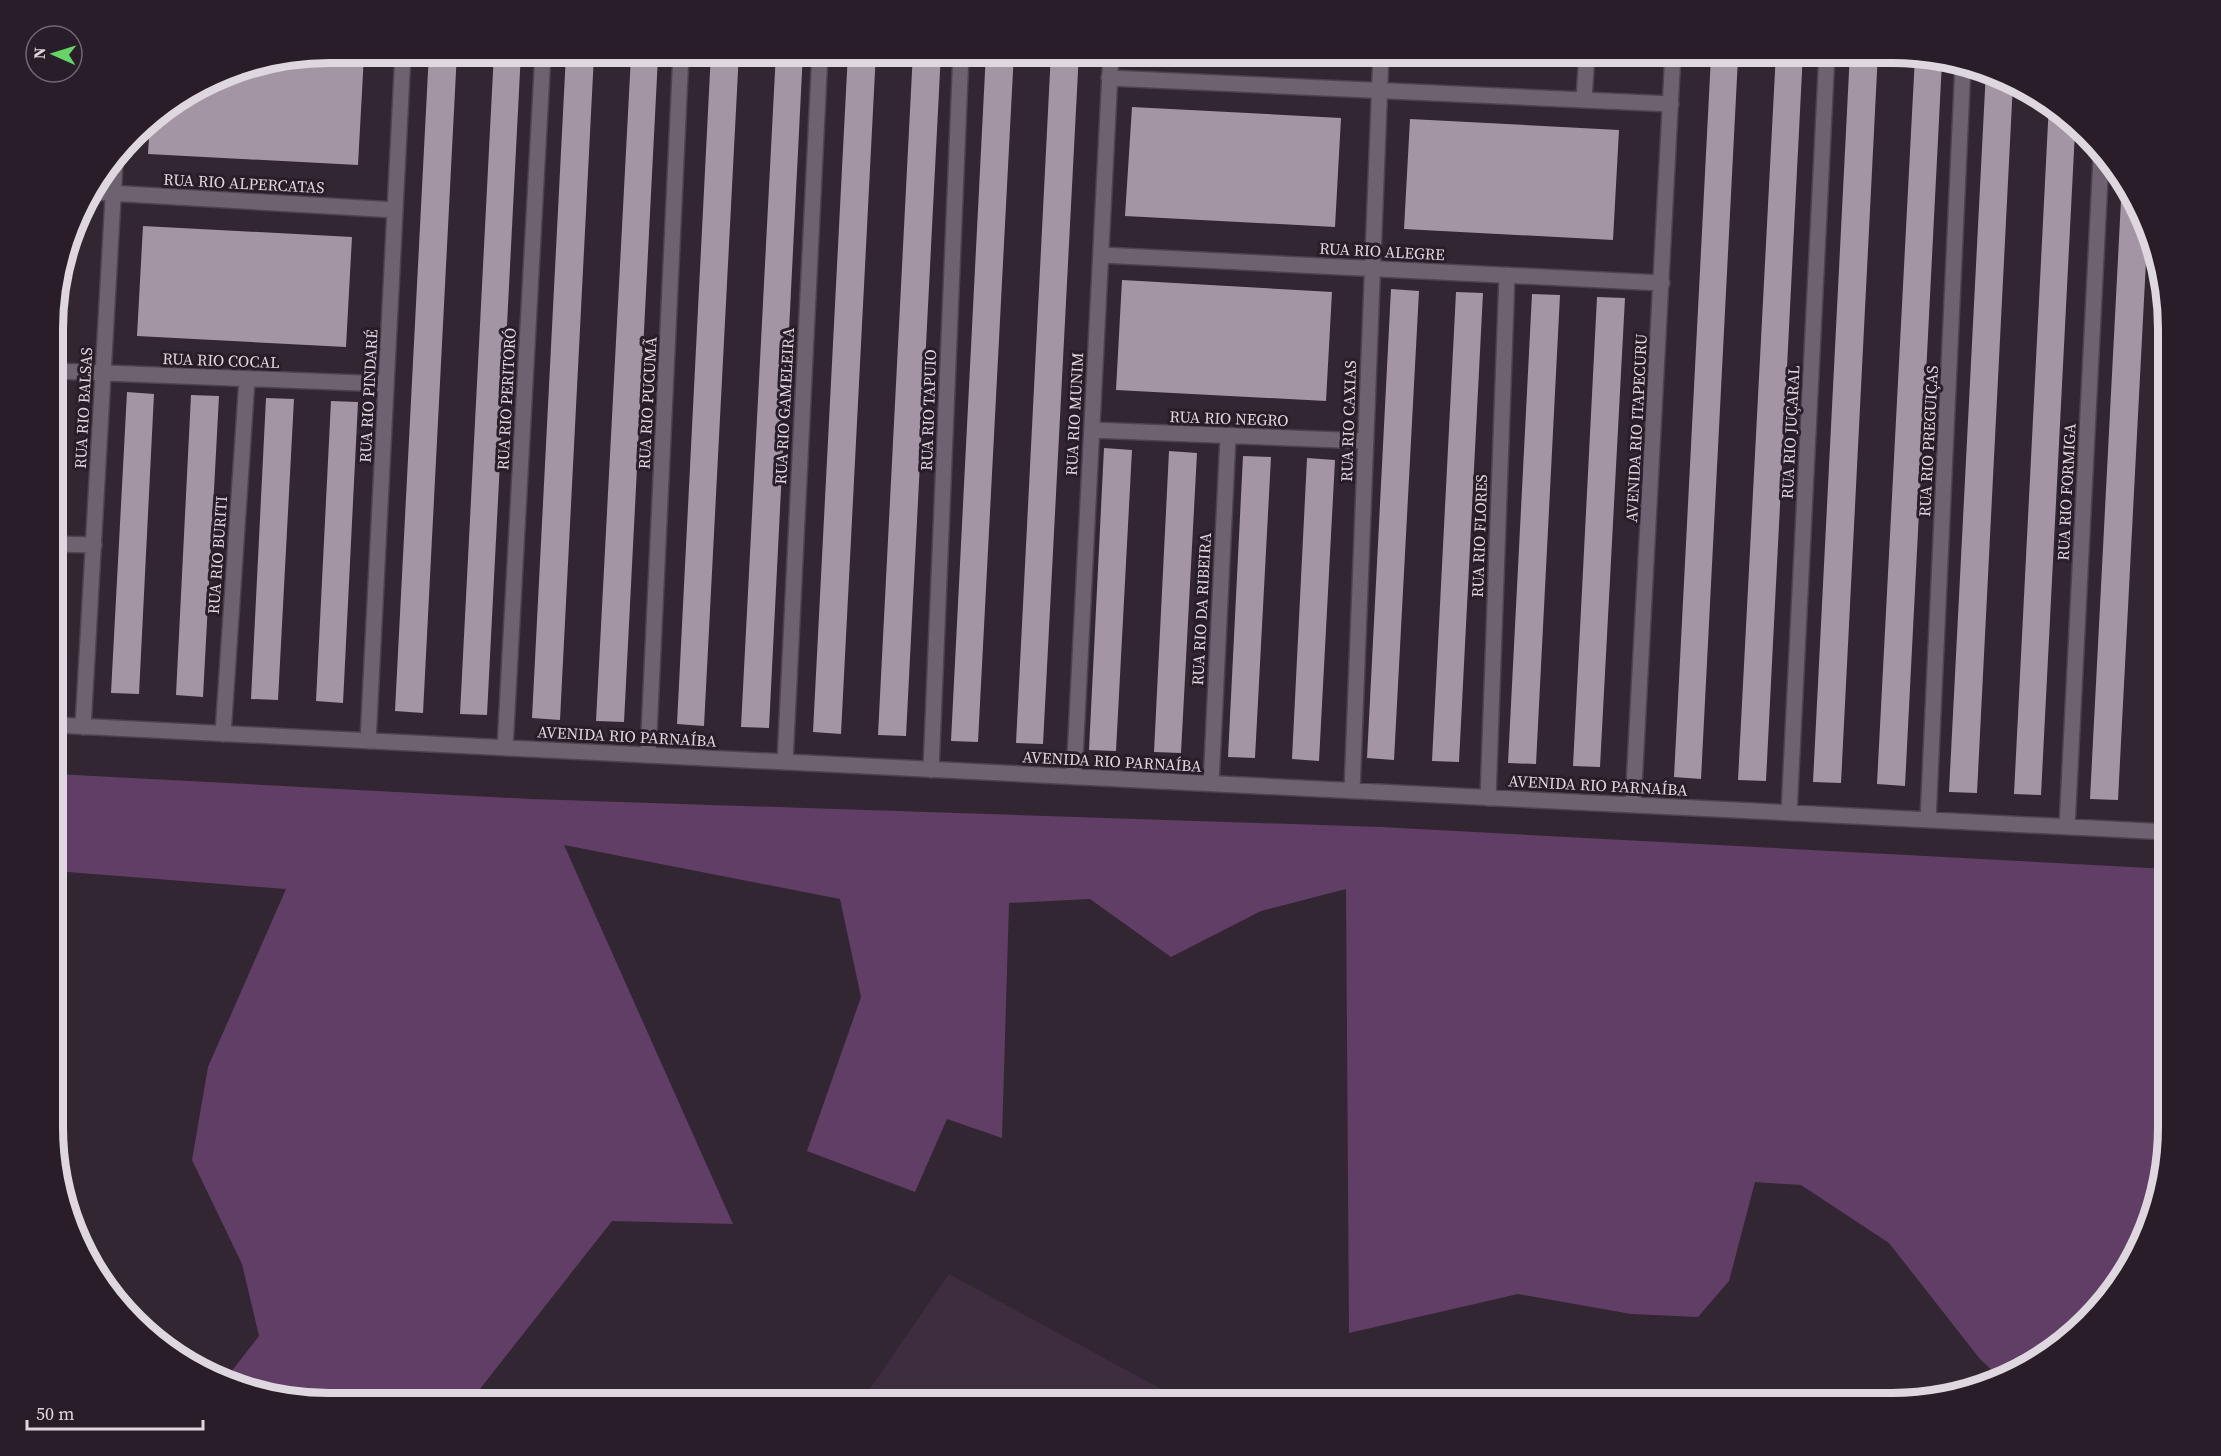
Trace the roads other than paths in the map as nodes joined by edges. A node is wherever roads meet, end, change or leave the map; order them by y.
1 (402, 63) edge
2 (542, 63) edge
3 (680, 63) edge
4 (819, 63) edge
5 (961, 63) edge
6 (1110, 63) edge
7 (1380, 63) edge
8 (1586, 63) edge
9 (1673, 63) edge
10 (1826, 63) edge
11 (1963, 72) edge
12 (1109, 78) junction
13 (1379, 91) junction
14 (1584, 99) junction
15 (1671, 104) junction
16 (2101, 164) edge
17 (114, 172) edge
18 (101, 193) edge
19 (113, 194) junction
20 (395, 210) junction
21 (1101, 255) junction
22 (1372, 268) junction
23 (1506, 275) junction
24 (1662, 283) junction
25 (63, 371) edge
26 (103, 373) junction
27 (247, 379) junction
28 (386, 384) junction
29 (1092, 430) junction
30 (1228, 437) junction
31 (1366, 441) junction
32 (63, 544) edge
33 (94, 545) junction
34 (63, 726) edge
35 (84, 727) junction
36 (223, 734) junction
37 (368, 741) junction
38 (505, 748) junction
39 (648, 755) junction
40 (785, 762) junction
41 (931, 770) junction
42 (1074, 777) junction
43 (1211, 784) junction
44 (1352, 791) junction
45 (1488, 798) junction
46 (1633, 805) junction
47 (1789, 813) junction
48 (1928, 820) junction
49 (2067, 827) junction
50 (2158, 832) edge

1 - 20 street, RUA RIO PINDARÉ
2 - 38 street, RUA RIO PERITORÓ
3 - 39 street, RUA RIO PUCUMÃ
4 - 40 street, RUA RIO GAMELEIRA
5 - 41 street, RUA RIO TAPUIO
6 - 12 street, RUA RIO MUNIM
7 - 13 street, RUA RIO CAXIAS
8 - 14 street
9 - 15 street, AVENIDA RIO ITAPECURU
10 - 47 street, RUA RIO JUÇARAL
11 - 48 street, RUA RIO PREGUIÇAS
12 - 13 street
12 - 21 street, RUA RIO MUNIM
13 - 14 street
13 - 22 street, RUA RIO CAXIAS
14 - 15 street
15 - 24 street, AVENIDA RIO ITAPECURU
16 - 49 street, RUA RIO FORMIGA
17 - 19 street, RUA RIO BALSAS
18 - 19 street, RUA RIO ALPERCATAS
19 - 20 street, RUA RIO ALPERCATAS
19 - 26 street, RUA RIO BALSAS
20 - 28 street, RUA RIO PINDARÉ
21 - 22 street, RUA RIO ALEGRE
21 - 29 street, RUA RIO MUNIM
22 - 23 street, RUA RIO ALEGRE
22 - 31 street, RUA RIO CAXIAS
23 - 24 street, RUA RIO ALEGRE
23 - 45 street, RUA RIO FLORES
24 - 46 street, AVENIDA RIO ITAPECURU
25 - 26 street, RUA RIO COCAL
26 - 27 street, RUA RIO COCAL
26 - 33 street, RUA RIO BALSAS
27 - 28 street, RUA RIO COCAL
27 - 36 street, RUA RIO BURITI
28 - 37 street, RUA RIO PINDARÉ
29 - 30 street, RUA RIO NEGRO
29 - 42 street, RUA RIO MUNIM
30 - 31 street, RUA RIO NEGRO
30 - 43 street, RUA RIO DA RIBEIRA
31 - 44 street, RUA RIO CAXIAS
32 - 33 street
33 - 35 street, RUA RIO BALSAS
34 - 35 street, AVENIDA RIO PARNAÍBA
35 - 36 street, AVENIDA RIO PARNAÍBA
36 - 37 street, AVENIDA RIO PARNAÍBA
37 - 38 street, AVENIDA RIO PARNAÍBA
38 - 39 street, AVENIDA RIO PARNAÍBA
39 - 40 street, AVENIDA RIO PARNAÍBA
40 - 41 street, AVENIDA RIO PARNAÍBA
41 - 42 street, AVENIDA RIO PARNAÍBA
42 - 43 street, AVENIDA RIO PARNAÍBA
43 - 44 street, AVENIDA RIO PARNAÍBA
44 - 45 street, AVENIDA RIO PARNAÍBA
45 - 46 street, AVENIDA RIO PARNAÍBA
46 - 47 street, AVENIDA RIO PARNAÍBA
47 - 48 street, AVENIDA RIO PARNAÍBA
48 - 49 street, AVENIDA RIO PARNAÍBA
49 - 50 street, AVENIDA RIO PARNAÍBA

